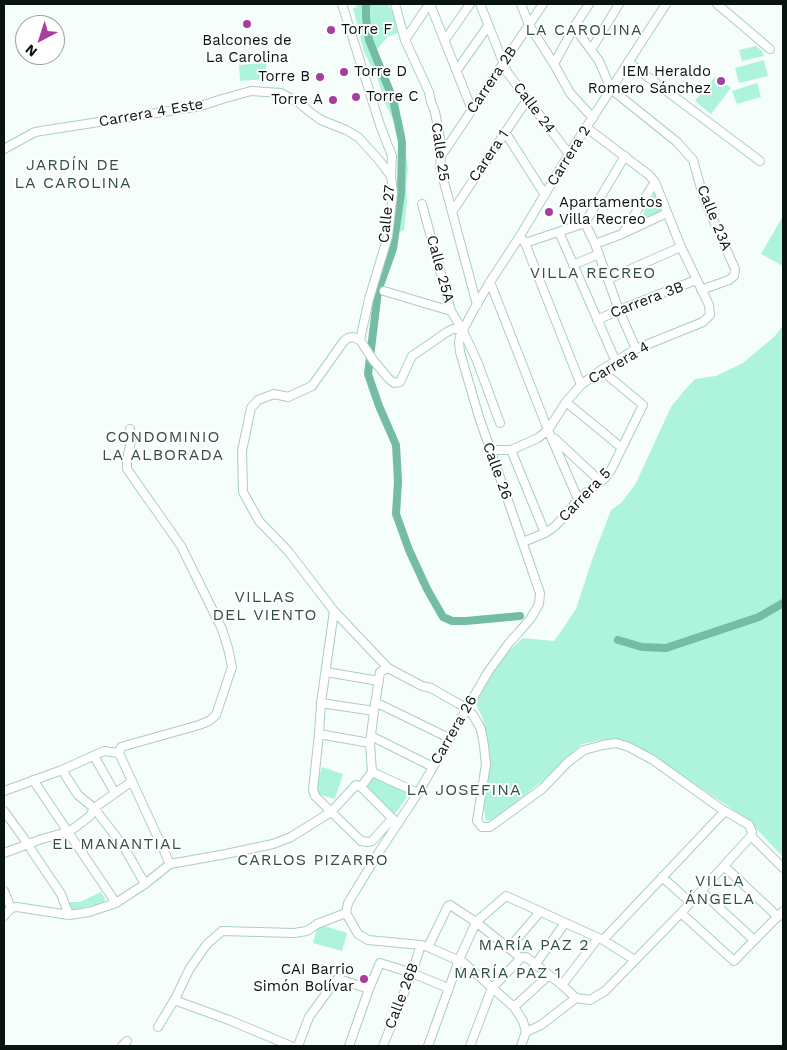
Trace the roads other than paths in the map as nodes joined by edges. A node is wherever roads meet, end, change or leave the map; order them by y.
1 (342, 4) edge
2 (394, 4) edge
3 (430, 4) edge
4 (470, 4) edge
5 (480, 4) edge
6 (520, 4) edge
7 (543, 4) edge
8 (589, 4) edge
9 (620, 4) edge
10 (666, 4) edge
11 (716, 4) edge
12 (529, 25) junction
13 (488, 26) junction
14 (574, 28) junction
15 (405, 40) junction
16 (445, 40) junction
17 (770, 49) dead end
18 (591, 50) junction
19 (628, 62) junction
20 (503, 64) junction
21 (554, 64) junction
22 (457, 70) junction
23 (611, 89) junction
24 (528, 100) junction
25 (298, 102) joint
26 (472, 110) junction
27 (593, 118) junction
28 (586, 128) junction
29 (505, 132) junction
30 (4, 149) edge
31 (569, 154) junction
32 (442, 156) junction
33 (624, 156) junction
34 (760, 161) dead end
35 (391, 176) junction
36 (655, 182) junction
37 (545, 195) junction
38 (422, 204) dead end
39 (452, 212) junction
40 (667, 213) junction
41 (585, 223) junction
42 (559, 232) junction
43 (622, 234) junction
44 (520, 236) junction
45 (525, 243) junction
46 (595, 244) junction
47 (682, 247) junction
48 (599, 254) junction
49 (573, 265) junction
50 (608, 279) junction
51 (696, 280) junction
52 (490, 282) junction
53 (701, 290) junction
54 (384, 291) dead end
55 (477, 304) junction
56 (451, 310) junction
57 (619, 310) junction
58 (597, 320) junction
59 (462, 333) junction
60 (361, 342) junction
61 (636, 349) junction
62 (616, 362) junction
63 (601, 370) junction
64 (581, 385) junction
65 (566, 402) junction
66 (500, 423) dead end
67 (130, 429) dead end
68 (550, 433) junction
69 (622, 448) junction
70 (490, 450) junction
71 (510, 450) junction
72 (600, 481) junction
73 (578, 499) junction
74 (545, 533) junction
75 (523, 542) junction
76 (539, 604) joint
77 (334, 611) junction
78 (388, 668) junction
79 (326, 672) junction
80 (379, 681) junction
81 (375, 702) junction
82 (321, 703) junction
83 (466, 708) junction
84 (374, 711) junction
85 (319, 734) junction
86 (449, 738) junction
87 (370, 739) junction
88 (119, 753) junction
89 (94, 756) junction
90 (432, 767) junction
91 (62, 770) junction
92 (372, 772) junction
93 (33, 780) junction
94 (132, 782) junction
95 (359, 786) junction
96 (4, 791) edge
97 (115, 793) junction
98 (418, 793) junction
99 (94, 808) junction
100 (725, 811) junction
101 (4, 812) edge
102 (331, 812) junction
103 (395, 821) junction
104 (67, 832) junction
105 (751, 836) junction
106 (28, 844) junction
107 (4, 853) edge
108 (170, 864) junction
109 (724, 866) junction
110 (783, 868) edge
111 (662, 878) junction
112 (145, 884) junction
113 (701, 891) junction
114 (4, 892) edge
115 (690, 902) junction
116 (116, 904) junction
117 (11, 908) junction
118 (540, 912) junction
119 (346, 913) junction
120 (681, 913) junction
121 (781, 914) edge
122 (69, 915) junction
123 (4, 916) edge
124 (476, 922) junction
125 (565, 923) junction
126 (601, 939) junction
127 (754, 940) junction
128 (425, 946) junction
129 (509, 948) junction
130 (521, 958) junction
131 (459, 960) junction
132 (636, 960) junction
133 (535, 965) junction
134 (412, 973) junction
135 (549, 975) junction
136 (562, 985) junction
137 (448, 988) junction
138 (492, 988) junction
139 (369, 989) junction
140 (576, 998) junction
141 (174, 1000) junction
142 (514, 1007) junction
143 (158, 1027) dead end
144 (526, 1032) junction
145 (291, 1046) edge
146 (298, 1046) edge
147 (349, 1046) edge
148 (383, 1046) edge
149 (428, 1046) edge
150 (470, 1046) edge
151 (520, 1046) edge

1 - 35 street
2 - 15 street, Calle 25
3 - 15 street
3 - 16 street
4 - 16 street
5 - 13 street, Calle 24
6 - 12 street
7 - 12 street, Carrera 2B
8 - 14 street
9 - 18 street
10 - 19 street, Carrera 2
11 - 17 street
12 - 20 street, Carrera 2B
12 - 21 street
13 - 20 street, Calle 24
13 - 22 street
14 - 18 street
14 - 21 street
15 - 32 street, Calle 25
16 - 22 street
18 - 23 street
19 - 23 street, Carrera 2
19 - 34 street
20 - 24 street, Calle 24
20 - 26 street, Carrera 2B
21 - 27 street
22 - 26 street
23 - 27 street, Carrera 2
23 - 53 street, Calle 23A
24 - 29 street, Carera 1
24 - 31 street, Calle 24
25 - 30 street, Carrera 4 Este
25 - 35 street, Calle 27
26 - 32 street, Carrera 2B
27 - 28 street, Carrera 2
28 - 31 street, Carrera 2
28 - 33 street
29 - 37 street
29 - 39 street, Carera 1
31 - 37 street, Carrera 2
32 - 39 street, Calle 25
33 - 36 street
33 - 41 street
35 - 60 street, Calle 27
36 - 40 street
36 - 43 street
37 - 44 street, Carrera 2
38 - 56 street, Calle 25A
39 - 55 street, Calle 25
40 - 43 street
40 - 47 street
41 - 42 street
41 - 46 street
42 - 45 street
42 - 49 street
43 - 46 street
44 - 45 street
44 - 52 street, Carrera 2
45 - 64 street
46 - 48 street
47 - 50 street
47 - 51 street
48 - 49 street
48 - 50 street
49 - 58 street
50 - 57 street
51 - 53 street
51 - 57 street, Carrera 3B
52 - 55 street, Carrera 2
52 - 68 street
53 - 61 street, Carrera 4
54 - 56 street
55 - 59 street, Carrera 2
56 - 59 street, Calle 25A
57 - 58 street, Carrera 3B
57 - 61 street
58 - 62 street
59 - 60 street
59 - 66 street, Calle 25A
59 - 70 street, Calle 26
60 - 77 street
61 - 62 street, Carrera 4
62 - 63 street, Carrera 4
63 - 64 street, Carrera 4
63 - 69 street, Carrera 5
64 - 65 street, Carrera 4
65 - 68 street, Carrera 4
65 - 69 street
67 - 88 street
68 - 71 street, Carrera 4
68 - 72 street
68 - 73 street
69 - 72 street, Carrera 5
70 - 71 street, Carrera 4
70 - 75 street, Calle 26
71 - 74 street
72 - 73 street, Carrera 5
73 - 74 street, Carrera 5
74 - 75 street, Carrera 5
75 - 76 street, Calle 26
76 - 83 street, Carrera 26
77 - 78 street
77 - 79 street
78 - 80 street
78 - 83 street
79 - 80 street
79 - 82 street
80 - 81 street
81 - 84 street
81 - 86 street
82 - 84 street
82 - 85 street
83 - 86 street, Carrera 26
83 - 100 street
84 - 87 street
85 - 87 street
85 - 102 street
86 - 90 street, Carrera 26
87 - 90 street
87 - 92 street
88 - 89 street
88 - 94 street
89 - 91 street
89 - 97 street
90 - 98 street, Carrera 26
91 - 93 street
91 - 99 street
92 - 95 street
92 - 98 street
93 - 96 street
93 - 104 street
94 - 97 street
94 - 108 street
95 - 102 street
95 - 103 street
97 - 99 street
98 - 103 street, Carrera 26
99 - 104 street
99 - 112 street
100 - 105 street
100 - 111 street
101 - 106 street
102 - 103 street
102 - 108 street
103 - 119 street, Carrera 26
104 - 106 street
104 - 116 street
105 - 109 street
105 - 110 street
106 - 107 street
106 - 122 street
108 - 112 street
109 - 113 street
109 - 121 street
111 - 115 street
111 - 126 street
112 - 116 street
113 - 115 street
113 - 127 street
114 - 117 street
115 - 120 street
116 - 122 street
117 - 122 street
117 - 123 street
118 - 124 street
118 - 125 street
118 - 129 street
119 - 128 street
119 - 141 street
120 - 127 street
120 - 132 street
121 - 127 street
124 - 128 street, Calle 26B
124 - 129 street
124 - 131 street
125 - 126 street
125 - 133 street
126 - 132 street
126 - 136 street
128 - 131 street
128 - 134 street, Calle 26B
129 - 130 street
130 - 133 street
130 - 138 street
131 - 137 street
131 - 138 street
132 - 140 street
133 - 135 street
134 - 137 street
134 - 139 street
134 - 148 street, Calle 26B
135 - 136 street
135 - 142 street
136 - 140 street
137 - 149 street
138 - 142 street
138 - 150 street
139 - 146 street
139 - 147 street
140 - 144 street
141 - 143 street
141 - 145 street
142 - 144 street
144 - 151 street

